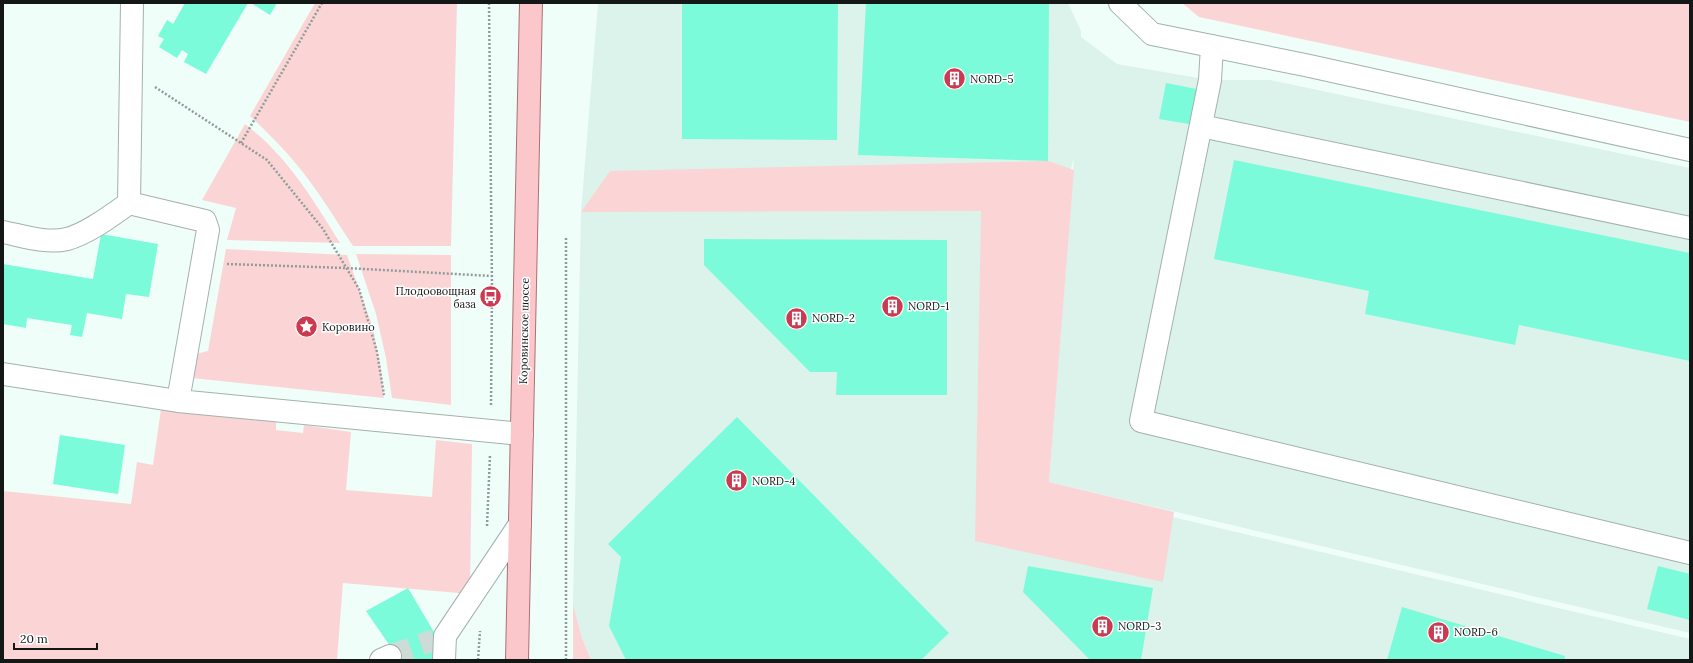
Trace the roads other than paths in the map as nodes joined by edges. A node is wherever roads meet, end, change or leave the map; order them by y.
1 (132, 3) edge
2 (531, 3) edge
3 (1120, 3) edge
4 (1212, 46) junction
5 (1201, 126) junction
6 (1690, 150) edge
7 (129, 203) junction
8 (1690, 228) edge
9 (3, 232) edge
10 (3, 374) edge
11 (178, 401) junction
12 (522, 434) junction
13 (520, 524) junction
14 (1690, 553) edge
15 (444, 660) edge
16 (518, 660) edge

1 - 7 lane
2 - 12 main road, Коровинское шоссе
3 - 4 lane
4 - 5 lane
4 - 6 lane
5 - 8 lane
5 - 14 lane
7 - 9 lane
7 - 11 lane
10 - 11 lane
11 - 12 lane
12 - 13 main road, Коровинское шоссе
13 - 15 lane
13 - 16 main road, Коровинское шоссе

